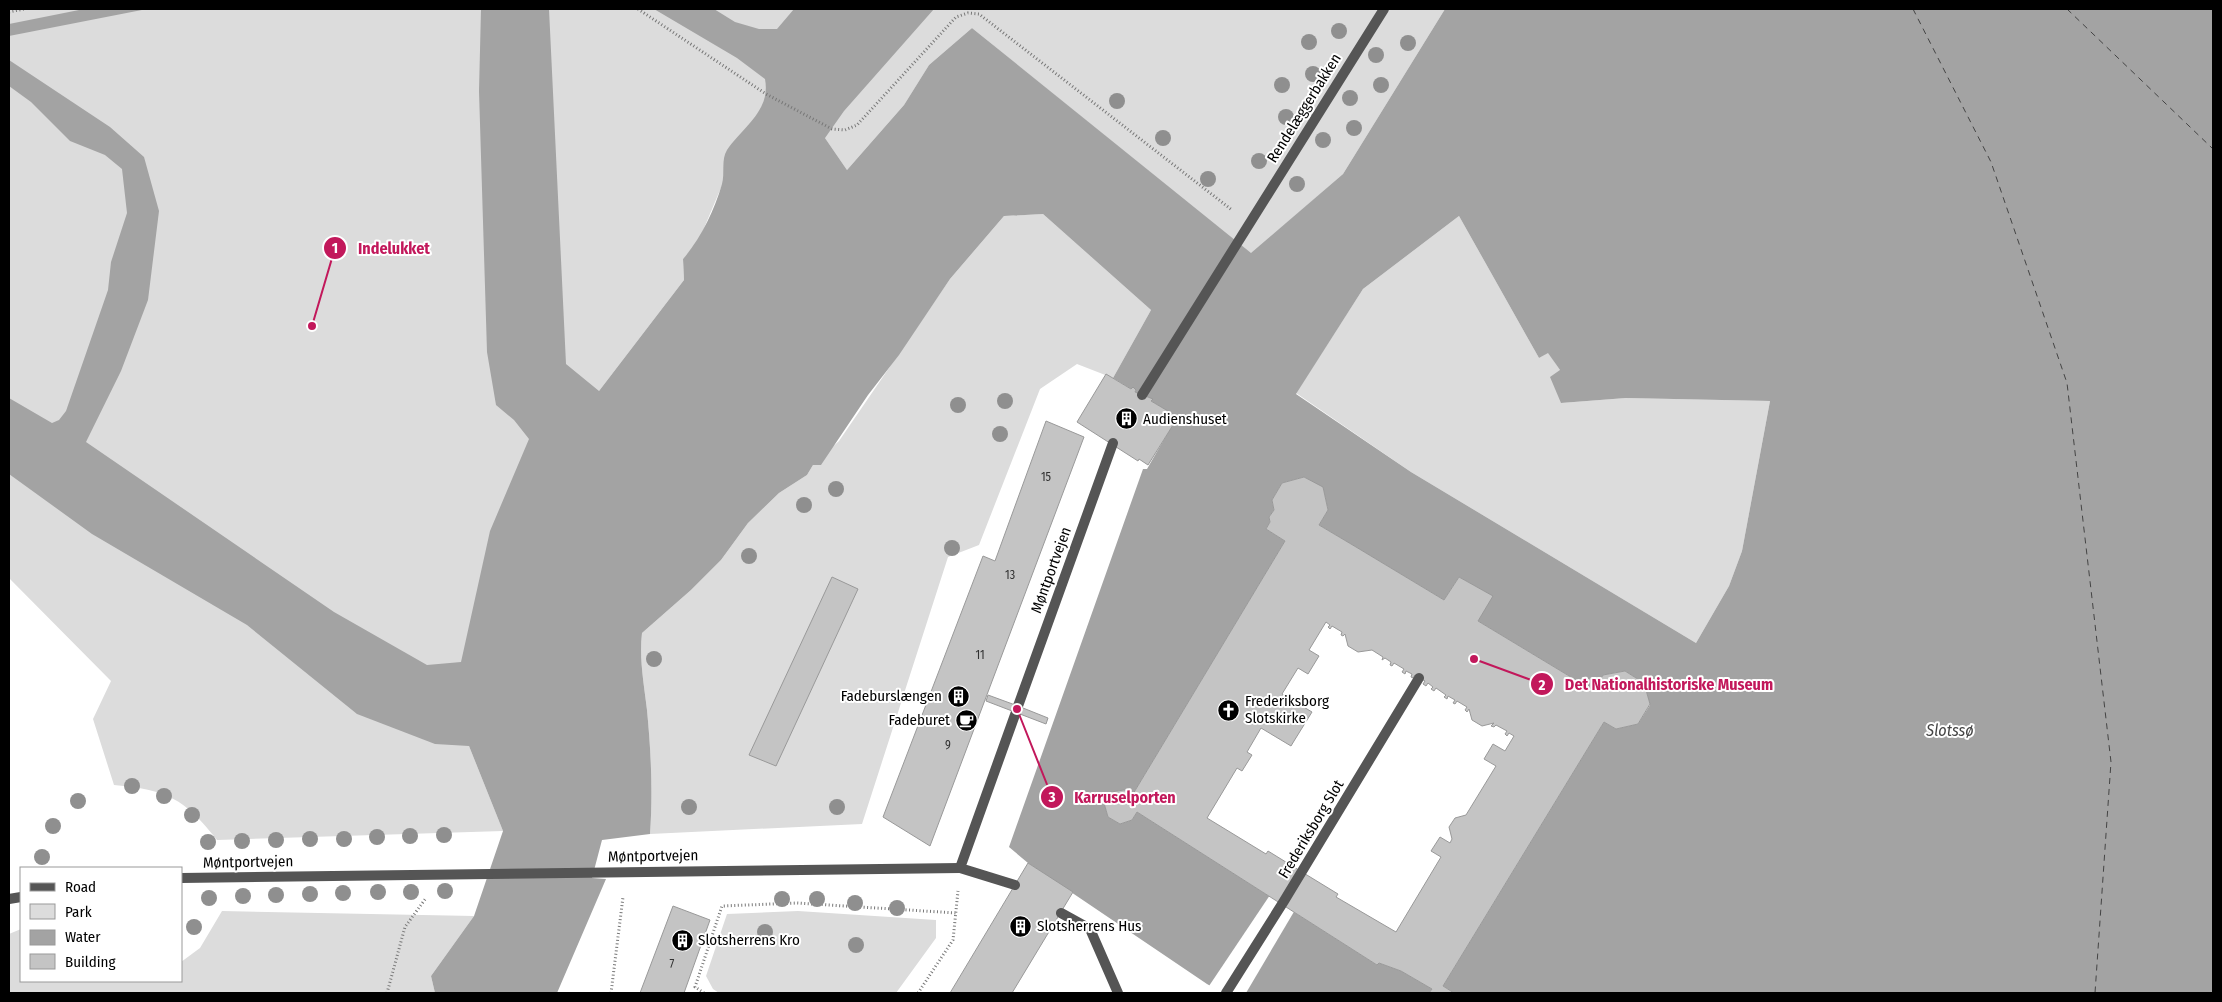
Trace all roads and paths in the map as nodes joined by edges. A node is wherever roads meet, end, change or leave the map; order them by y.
1 (24, 9) edge
2 (638, 9) edge
3 (1384, 9) edge
4 (9, 12) edge
5 (1250, 224) junction
6 (1142, 395) dead end
7 (1113, 443) dead end
8 (1419, 678) dead end
9 (960, 868) junction
10 (626, 871) junction
11 (444, 874) junction
12 (182, 878) edge
13 (1015, 885) dead end
14 (1060, 913) dead end
15 (956, 914) junction
16 (387, 993) edge
17 (611, 993) edge
18 (704, 993) edge
19 (918, 993) edge
20 (1118, 993) edge
21 (1226, 993) edge

1 - 4 path
2 - 5 path
3 - 5 street, Rendelæggerbakken
5 - 6 street
7 - 9 street, Møntportvejen
8 - 21 street, Frederiksborg Slot
9 - 10 street, Møntportvejen
9 - 13 street
9 - 15 path
10 - 11 street, Møntportvejen
10 - 17 path
11 - 12 street, Møntportvejen
11 - 16 path
14 - 20 street
15 - 18 path
15 - 19 path

